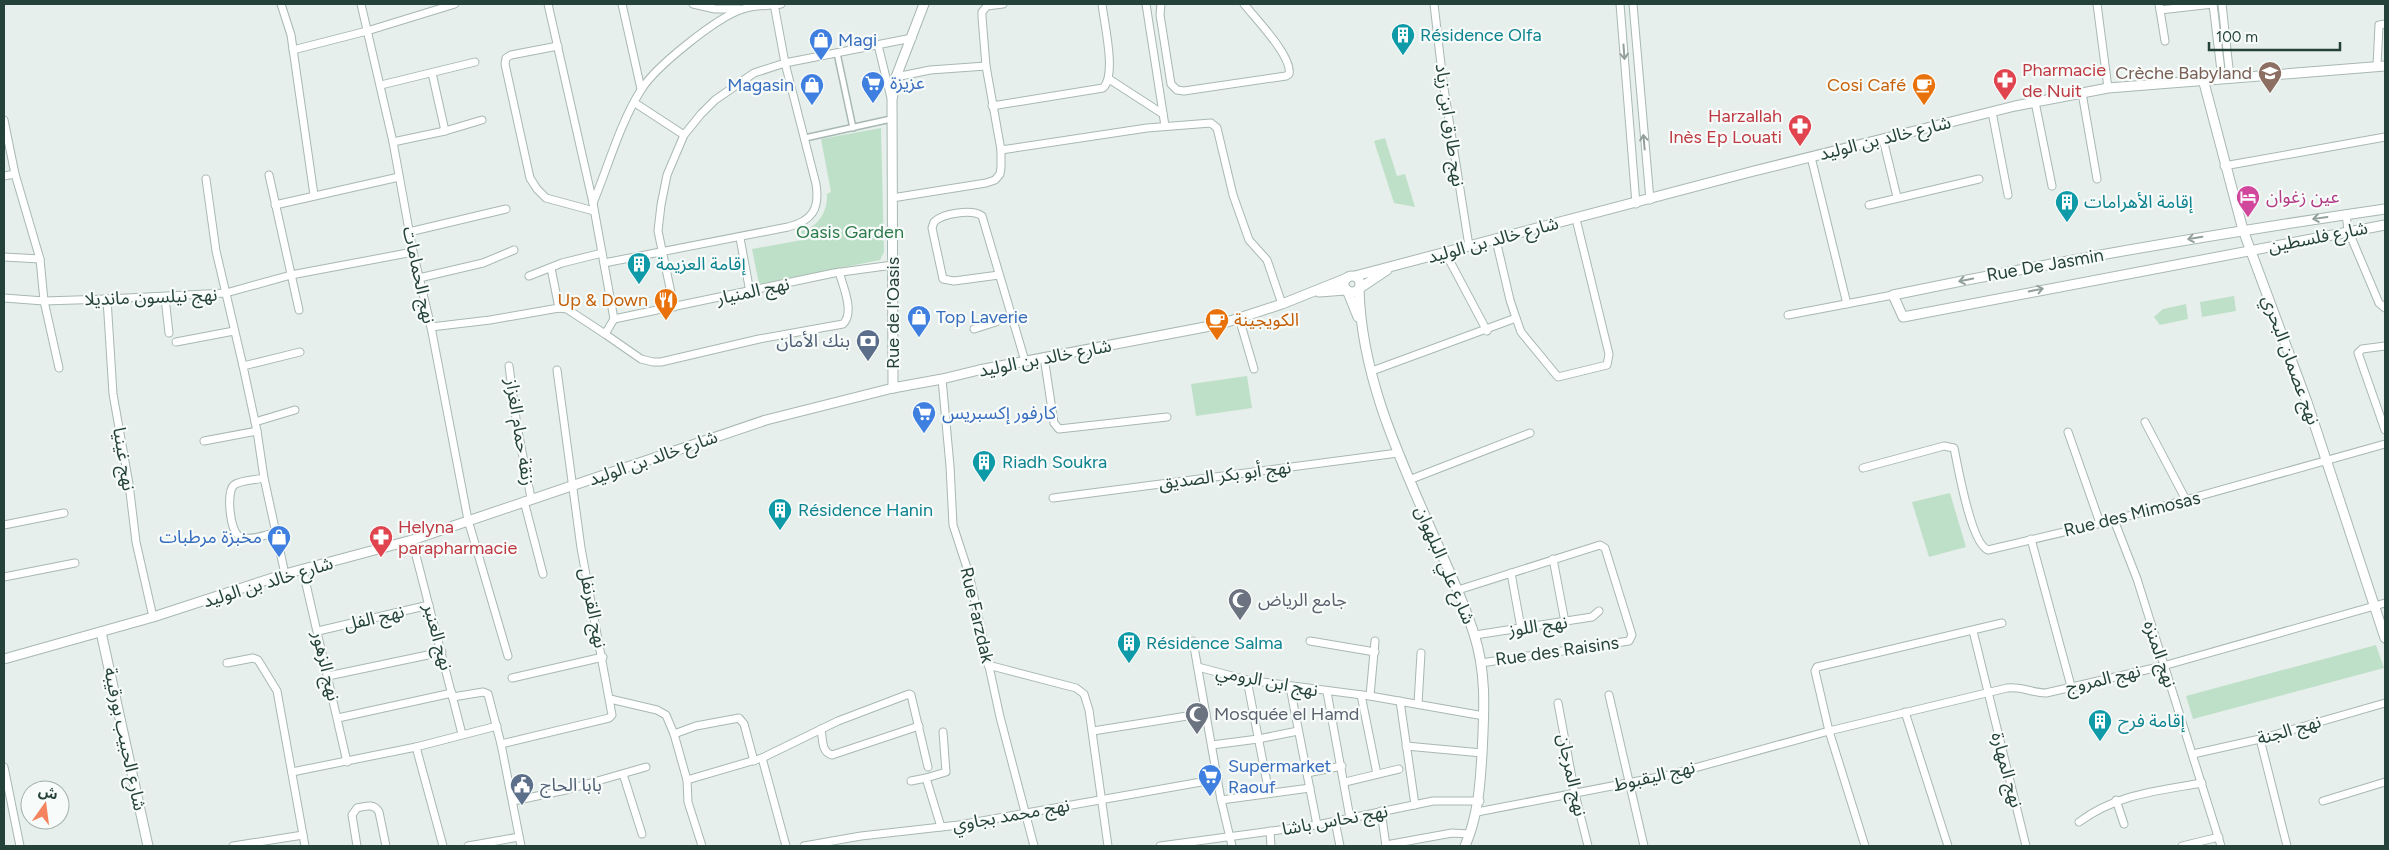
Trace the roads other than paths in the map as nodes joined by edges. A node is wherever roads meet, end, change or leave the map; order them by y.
1 (282, 4) edge
2 (361, 4) edge
3 (455, 4) edge
4 (548, 4) edge
5 (622, 4) edge
6 (694, 4) edge
7 (776, 4) edge
8 (924, 4) edge
9 (1002, 4) edge
10 (1102, 4) edge
11 (1146, 4) edge
12 (1161, 4) edge
13 (1244, 4) edge
14 (1434, 4) edge
15 (1620, 4) edge
16 (1633, 4) edge
17 (2097, 4) edge
18 (2213, 4) edge
19 (2222, 4) edge
20 (432, 7) edge
21 (2159, 7) edge
22 (742, 9) junction
23 (2385, 24) edge
24 (367, 31) junction
25 (912, 38) junction
26 (2165, 41) dead end
27 (878, 45) junction
28 (558, 46) junction
29 (293, 50) junction
30 (837, 53) junction
31 (475, 62) dead end
32 (785, 63) junction
33 (986, 66) junction
34 (2381, 66) edge
35 (432, 73) junction
36 (896, 77) junction
37 (2226, 78) junction
38 (1110, 79) junction
39 (2203, 80) junction
40 (381, 85) junction
41 (2108, 88) junction
42 (641, 90) junction
43 (2082, 93) junction
44 (892, 100) junction
45 (2035, 102) junction
46 (635, 103) junction
47 (992, 106) junction
48 (1992, 112) junction
49 (1162, 114) junction
50 (4, 120) edge
51 (482, 120) dead end
52 (891, 120) junction
53 (1165, 126) junction
54 (853, 128) junction
55 (445, 132) junction
56 (684, 135) junction
57 (2385, 137) edge
58 (806, 138) junction
59 (1883, 139) junction
60 (393, 142) junction
61 (1001, 150) junction
62 (1811, 157) junction
63 (2224, 166) junction
64 (14, 174) junction
65 (268, 175) dead end
66 (4, 176) edge
67 (399, 177) junction
68 (206, 178) dead end
69 (1979, 179) dead end
70 (2097, 179) dead end
71 (2052, 186) dead end
72 (314, 195) junction
73 (2008, 196) dead end
74 (892, 198) junction
75 (1897, 198) junction
76 (1650, 200) junction
77 (1636, 204) junction
78 (275, 205) junction
79 (1869, 205) dead end
80 (593, 207) junction
81 (506, 209) dead end
82 (2385, 209) edge
83 (2346, 214) junction
84 (1576, 219) junction
85 (2385, 225) edge
86 (2243, 230) junction
87 (2348, 230) junction
88 (409, 232) junction
89 (740, 238) junction
90 (1496, 240) junction
91 (1469, 246) junction
92 (514, 250) dead end
93 (2251, 250) junction
94 (412, 252) junction
95 (1445, 252) junction
96 (662, 253) junction
97 (602, 254) junction
98 (4, 257) edge
99 (40, 259) junction
100 (604, 263) junction
101 (893, 265) junction
102 (1394, 266) junction
103 (552, 268) junction
104 (839, 272) junction
105 (291, 275) junction
106 (999, 275) junction
107 (529, 276) dead end
108 (1351, 277) junction
109 (420, 278) junction
110 (1360, 288) junction
111 (1347, 290) junction
112 (750, 292) junction
113 (226, 293) junction
114 (1312, 293) junction
115 (1894, 295) junction
116 (4, 298) edge
117 (165, 298) junction
118 (107, 299) junction
119 (44, 300) junction
120 (1282, 304) junction
121 (1847, 304) junction
122 (674, 307) junction
123 (559, 308) junction
124 (2385, 308) edge
125 (299, 310) dead end
126 (1788, 314) dead end
127 (1239, 318) junction
128 (1516, 318) junction
129 (614, 319) junction
130 (996, 322) dead end
131 (1361, 324) junction
132 (431, 327) junction
133 (974, 329) dead end
134 (234, 331) junction
135 (1487, 331) junction
136 (169, 333) dead end
137 (605, 334) junction
138 (176, 342) dead end
139 (2385, 346) edge
140 (300, 352) dead end
141 (1044, 357) junction
142 (1025, 361) junction
143 (243, 366) junction
144 (509, 366) dead end
145 (59, 368) dead end
146 (1254, 369) dead end
147 (557, 370) dead end
148 (1372, 372) junction
149 (942, 379) junction
150 (893, 388) junction
151 (295, 410) dead end
152 (1167, 417) dead end
153 (255, 422) junction
154 (2145, 422) dead end
155 (2385, 430) edge
156 (257, 431) junction
157 (2068, 432) dead end
158 (1530, 433) dead end
159 (204, 441) dead end
160 (2385, 444) edge
161 (1398, 453) junction
162 (2327, 461) junction
163 (1863, 468) dead end
164 (264, 478) junction
165 (1409, 480) junction
166 (573, 486) junction
167 (1053, 498) dead end
168 (527, 500) junction
169 (2186, 500) junction
170 (64, 513) dead end
171 (468, 520) junction
172 (2114, 520) junction
173 (2100, 524) junction
174 (4, 525) edge
175 (276, 532) junction
176 (2031, 539) junction
177 (412, 540) junction
178 (1553, 559) junction
179 (75, 563) dead end
180 (303, 571) junction
181 (1511, 573) junction
182 (286, 574) junction
183 (543, 574) dead end
184 (4, 577) edge
185 (1458, 590) junction
186 (2385, 603) edge
187 (429, 605) junction
188 (2376, 605) junction
189 (1599, 611) dead end
190 (153, 617) junction
191 (1565, 622) junction
192 (2002, 623) dead end
193 (1520, 628) junction
194 (318, 631) junction
195 (1973, 631) junction
196 (101, 632) junction
197 (1475, 635) junction
198 (2385, 638) edge
199 (1193, 641) dead end
200 (1310, 641) dead end
201 (1375, 641) dead end
202 (442, 652) junction
203 (1375, 652) junction
204 (1421, 652) dead end
205 (508, 656) dead end
206 (603, 657) junction
207 (4, 659) edge
208 (227, 663) dead end
209 (1481, 663) junction
210 (988, 665) junction
211 (2163, 666) junction
212 (1198, 667) junction
213 (328, 676) junction
214 (512, 678) dead end
215 (1247, 680) junction
216 (2071, 686) junction
217 (1290, 687) junction
218 (1327, 692) junction
219 (1987, 693) junction
220 (452, 695) junction
221 (1361, 695) junction
222 (1610, 695) dead end
223 (1370, 696) junction
224 (610, 699) junction
225 (1400, 701) junction
226 (1558, 703) dead end
227 (2385, 703) edge
228 (1418, 704) junction
229 (1905, 712) junction
230 (1206, 713) junction
231 (1484, 716) junction
232 (338, 718) junction
233 (497, 726) junction
234 (919, 726) junction
235 (821, 729) junction
236 (1093, 731) junction
237 (1298, 731) junction
238 (1829, 731) junction
239 (943, 732) dead end
240 (462, 734) junction
241 (674, 734) junction
242 (2260, 738) junction
243 (1258, 739) junction
244 (501, 744) junction
245 (1212, 745) junction
246 (1406, 746) junction
247 (416, 747) junction
248 (1482, 753) junction
249 (2193, 754) junction
250 (762, 758) junction
251 (754, 761) junction
252 (347, 762) junction
253 (1342, 766) junction
254 (4, 767) edge
255 (646, 767) dead end
256 (928, 767) dead end
257 (1399, 769) dead end
258 (292, 772) junction
259 (1307, 773) junction
260 (623, 774) junction
261 (1377, 774) junction
262 (926, 778) junction
263 (687, 780) junction
264 (1218, 780) junction
265 (911, 782) dead end
266 (1345, 782) junction
267 (1629, 782) junction
268 (2202, 782) junction
269 (2385, 782) edge
270 (1310, 788) junction
271 (1268, 793) junction
272 (1575, 794) junction
273 (1102, 798) junction
274 (1221, 800) junction
275 (2116, 800) junction
276 (1480, 801) junction
277 (2323, 801) dead end
278 (513, 802) junction
279 (1416, 805) junction
280 (1381, 811) junction
281 (1026, 812) junction
282 (1477, 812) junction
283 (1350, 818) junction
284 (1335, 821) junction
285 (2079, 822) dead end
286 (1317, 824) junction
287 (2124, 824) dead end
288 (941, 827) junction
289 (1270, 831) junction
290 (642, 834) dead end
291 (1470, 834) junction
292 (303, 835) junction
293 (519, 836) junction
294 (1230, 836) junction
295 (2219, 837) junction
296 (20, 846) edge
297 (148, 846) edge
298 (233, 846) edge
299 (305, 846) edge
300 (357, 846) edge
301 (386, 846) edge
302 (443, 846) edge
303 (468, 846) edge
304 (521, 846) edge
305 (702, 846) edge
306 (786, 846) edge
307 (804, 846) edge
308 (1034, 846) edge
309 (1108, 846) edge
310 (1160, 846) edge
311 (1232, 846) edge
312 (1271, 846) edge
313 (1340, 846) edge
314 (1386, 846) edge
315 (1465, 846) edge
316 (1588, 846) edge
317 (1644, 846) edge
318 (1865, 846) edge
319 (1948, 846) edge
320 (2026, 846) edge
321 (2182, 846) edge
322 (2221, 846) edge
323 (2287, 846) edge

1 - 29 street
2 - 24 street, نهج الحمامات
3 - 20 street
4 - 28 street
5 - 42 street
6 - 22 street
7 - 22 street
7 - 32 street
8 - 25 street, Rue de l'Oasis
9 - 33 street
10 - 38 street
11 - 49 street
12 - 13 street
14 - 91 street, نهج طارق ابن زياد
15 -> 77 street
76 -> 16 street
17 - 41 street
18 - 21 street
18 - 37 street
19 - 37 street
20 - 24 street
21 - 26 street
22 - 42 street
23 - 34 street
24 - 29 street
24 - 40 street, نهج الحمامات
25 - 27 street
25 - 36 street, Rue de l'Oasis
27 - 30 street
27 - 44 street
28 - 80 street
28 - 80 street
29 - 72 street
30 - 32 street
30 - 54 street
31 - 35 street
32 - 56 street
32 - 58 street
33 - 36 street
33 - 47 street
34 - 37 street, شارع خالد بن الوليد
35 - 40 street
35 - 55 street
36 - 44 street, Rue de l'Oasis
37 - 39 street, شارع خالد بن الوليد
38 - 47 street
38 - 49 street
39 - 41 street, شارع خالد بن الوليد
39 - 63 street, نهج عصمان البحري
40 - 60 street, نهج الحمامات
41 - 43 street, شارع خالد بن الوليد
42 - 46 street
43 - 45 street, شارع خالد بن الوليد
43 - 70 street
44 - 52 street, Rue de l'Oasis
45 - 48 street, شارع خالد بن الوليد
45 - 71 street
46 - 56 street
46 - 80 street
47 - 61 street
48 - 59 street, شارع خالد بن الوليد
48 - 73 street
49 - 53 street
50 - 64 street
51 - 55 street
52 - 54 street
52 - 74 street, Rue de l'Oasis
53 - 61 street
53 - 120 street
54 - 58 street
55 - 60 street
56 - 96 street
57 - 63 street
58 - 89 street
59 - 62 street, شارع خالد بن الوليد
59 - 75 street
60 - 67 street, نهج الحمامات
61 - 74 street
62 - 76 street, شارع خالد بن الوليد
62 - 121 street
63 - 86 street, نهج عصمان البحري
64 - 66 street
64 - 99 street
65 - 78 street
67 - 72 street
67 - 88 street, نهج الحمامات
68 - 113 street
69 - 75 street
72 - 78 street
74 - 101 street, Rue de l'Oasis
75 - 79 street
76 - 77 street, شارع خالد بن الوليد
77 - 84 street, شارع خالد بن الوليد
78 - 105 street
80 - 97 street
81 - 88 street
82 - 83 street, شارع فلسطين
83 -> 86 street, شارع فلسطين
83 - 87 street
84 - 90 street, شارع خالد بن الوليد
84 - 128 street
85 - 87 street, شارع فلسطين
86 - 93 street, نهج عصمان البحري
86 -> 115 street, Rue De Jasmin
87 - 93 street, شارع فلسطين
87 - 124 street
88 - 94 street, نهج الحمامات
89 - 96 street
89 - 112 street
90 - 91 street, شارع خالد بن الوليد
90 - 128 street
91 - 95 street, شارع خالد بن الوليد
92 - 109 street
115 -> 93 street, Rue De Jasmin
93 - 162 street, نهج عصمان البحري
94 - 105 street, نهج نيلسون مانديلا
94 - 109 street, نهج الحمامات
95 - 102 street, شارع خالد بن الوليد
95 - 135 street
96 - 100 street
96 - 122 street
97 - 100 street
97 - 103 street
98 - 99 street
99 - 119 street
100 - 129 street
101 - 104 street, نهج المنيار
101 - 150 street, Rue de l'Oasis
102 - 108 street, شارع خالد بن الوليد
102 - 110 street, شارع خالد بن الوليد
103 - 107 street
103 - 123 street
104 - 112 street, نهج المنيار
104 - 137 street
105 - 113 street, نهج نيلسون مانديلا
105 - 125 street
106 - 106 street
106 - 142 street
108 - 110 street
108 - 111 street
108 - 114 street, شارع خالد بن الوليد
109 - 132 street, نهج الحمامات
110 - 111 street
110 - 131 street, شارع علي البلهوان
111 - 114 street, شارع خالد بن الوليد
111 - 131 street
112 - 122 street, نهج المنيار
113 - 117 street, نهج نيلسون مانديلا
113 - 134 street
114 - 120 street, شارع خالد بن الوليد
115 - 121 street, Rue De Jasmin
116 - 119 street, نهج نيلسون مانديلا
117 - 118 street, نهج نيلسون مانديلا
117 - 136 street
118 - 119 street, نهج نيلسون مانديلا
118 - 190 street, نهج غينيا
119 - 145 street
120 - 127 street, شارع خالد بن الوليد
121 - 126 street, Rue De Jasmin
122 - 129 street, نهج المنيار
123 - 132 street
123 - 137 street
127 - 141 street, شارع خالد بن الوليد
127 - 146 street
128 - 135 street
129 - 137 street
130 - 133 street
131 - 148 street, شارع علي البلهوان
132 - 171 street, نهج الحمامات
134 - 138 street
134 - 143 street
135 - 148 street
139 - 155 street
140 - 143 street
141 - 142 street, شارع خالد بن الوليد
141 - 152 street
142 - 149 street, شارع خالد بن الوليد
143 - 153 street
144 - 168 street, زنقة حمام الغزاز
147 - 166 street, نهج القرنفل
148 - 161 street, شارع علي البلهوان
149 - 150 street, شارع خالد بن الوليد
149 - 210 street, Rue Farzdak
150 - 166 street, شارع خالد بن الوليد
151 - 153 street
153 - 156 street
154 - 169 street
156 - 159 street
156 - 164 street
157 - 173 street
158 - 165 street
160 - 162 street, Rue des Mimosas
161 - 165 street, شارع علي البلهوان
161 - 167 street, نهج أبو بكر الصديق
162 - 169 street, Rue des Mimosas
162 - 188 street, نهج عصمان البحري
163 - 176 street, Rue des Mimosas
164 - 175 street
164 - 175 street
165 - 185 street, شارع علي البلهوان
166 - 168 street, شارع خالد بن الوليد
166 - 206 street, نهج القرنفل
168 - 171 street, شارع خالد بن الوليد
168 - 183 street, زنقة حمام الغزاز
169 - 172 street, Rue des Mimosas
170 - 174 street
171 - 177 street, شارع خالد بن الوليد
171 - 205 street, نهج الحمامات
172 - 173 street, Rue des Mimosas
172 - 211 street, نهج المنزه
173 - 176 street, Rue des Mimosas
175 - 182 street
176 - 216 street
177 - 180 street, شارع خالد بن الوليد
177 - 187 street, نهج العنبر
178 - 181 street
178 - 191 street
178 - 209 street, Rue des Raisins
179 - 184 street
180 - 182 street, شارع خالد بن الوليد
180 - 194 street, نهج الزهور
181 - 185 street
181 - 193 street
182 - 190 street, شارع خالد بن الوليد
185 - 197 street, شارع علي البلهوان
186 - 188 street, نهج المروج
187 - 194 street, نهج الفل
187 - 202 street, نهج العنبر
188 - 198 street, نهج عصمان البحري
188 - 211 street, نهج المروج
189 - 191 street, نهج اللوز
190 - 196 street, شارع خالد بن الوليد
191 - 193 street, نهج اللوز
192 - 195 street
193 - 197 street, نهج اللوز
194 - 213 street, نهج الزهور
195 - 219 street, نهج المهارة
195 - 238 street
196 - 207 street, شارع خالد بن الوليد
196 - 297 street, شارع الحبيب بورقيبة
197 - 209 street, شارع علي البلهوان
199 - 212 street
200 - 203 street
201 - 203 street
202 - 213 street
202 - 220 street, نهج العنبر
203 - 223 street
204 - 228 street
206 - 214 street
206 - 224 street, نهج القرنفل
208 - 258 street
209 - 231 street, شارع علي البلهوان
210 - 236 street
210 - 281 street, Rue Farzdak
211 - 216 street, نهج المروج
211 - 249 street, نهج المنزه
212 - 215 street, نهج ابن الرومي
212 - 230 street
213 - 232 street, نهج الزهور
215 - 217 street, نهج ابن الرومي
215 - 243 street
216 - 219 street, نهج المروج
217 - 218 street, نهج ابن الرومي
217 - 237 street
218 - 221 street, نهج ابن الرومي
218 - 253 street
219 - 229 street, نهج المروج
219 - 320 street, نهج المهارة
220 - 232 street
220 - 233 street
220 - 240 street, نهج العنبر
221 - 223 street, نهج ابن الرومي
221 - 261 street
222 - 267 street
223 - 225 street, نهج ابن الرومي
224 - 241 street
224 - 244 street, نهج القرنفل
225 - 228 street, نهج ابن الرومي
225 - 246 street
226 - 272 street, نهج المرجان
227 - 242 street, نهج الجنة
228 - 231 street, نهج ابن الرومي
229 - 238 street, نهج المروج
229 - 319 street
230 - 236 street
230 - 245 street
231 - 248 street, شارع علي البلهوان
232 - 252 street, نهج الزهور
233 - 240 street
233 - 244 street
234 - 235 street
234 - 235 street
234 - 256 street
235 - 250 street
236 - 273 street
237 - 243 street
237 - 259 street
238 - 267 street, نهج اليقبوط
238 - 318 street
239 - 262 street
240 - 247 street
241 - 251 street
241 - 263 street
242 - 249 street, نهج الجنة
242 - 323 street
243 - 245 street
243 - 271 street
244 - 278 street
245 - 264 street
246 - 248 street
246 - 279 street
247 - 252 street
247 - 302 street
248 - 276 street, شارع علي البلهوان
249 - 268 street, نهج المنزه
250 - 251 street
250 - 306 street
251 - 263 street
252 - 258 street
253 - 259 street
253 - 266 street
254 - 296 street
255 - 260 street
257 - 261 street
258 - 292 street
259 - 270 street
260 - 278 street
260 - 290 street
261 - 266 street
262 - 265 street
262 - 288 street
263 - 305 street
264 - 273 street, نهج محمد بجاوي
264 - 274 street
266 - 283 street
267 - 272 street, نهج اليقبوط
267 - 317 street
268 - 275 street
268 - 295 street, نهج المنزه
269 - 277 street
270 - 271 street
270 - 286 street
271 - 274 street
272 - 282 street, نهج اليقبوط
272 - 316 street, نهج المرجان
273 - 281 street, نهج محمد بجاوي
273 - 309 street
274 - 294 street
275 - 285 street
275 - 287 street
276 - 279 street, نهج نحاس باشا
276 - 282 street, شارع علي البلهوان
278 - 293 street
279 - 280 street, نهج نحاس باشا
280 - 283 street, نهج نحاس باشا
280 - 314 street
281 - 288 street, نهج محمد بجاوي
281 - 308 street, Rue Farzdak
282 - 291 street, شارع علي البلهوان
283 - 284 street, نهج نحاس باشا
284 - 286 street, نهج نحاس باشا
284 - 313 street
286 - 289 street, نهج نحاس باشا
288 - 307 street, نهج محمد بجاوي
289 - 294 street, نهج نحاس باشا
289 - 312 street
291 - 314 street
291 - 315 street, شارع علي البلهوان
292 - 298 street
292 - 299 street
293 - 303 street
293 - 304 street
294 - 310 street, نهج نحاس باشا
294 - 311 street
295 - 321 street
295 - 322 street, نهج المنزه
300 - 301 street

